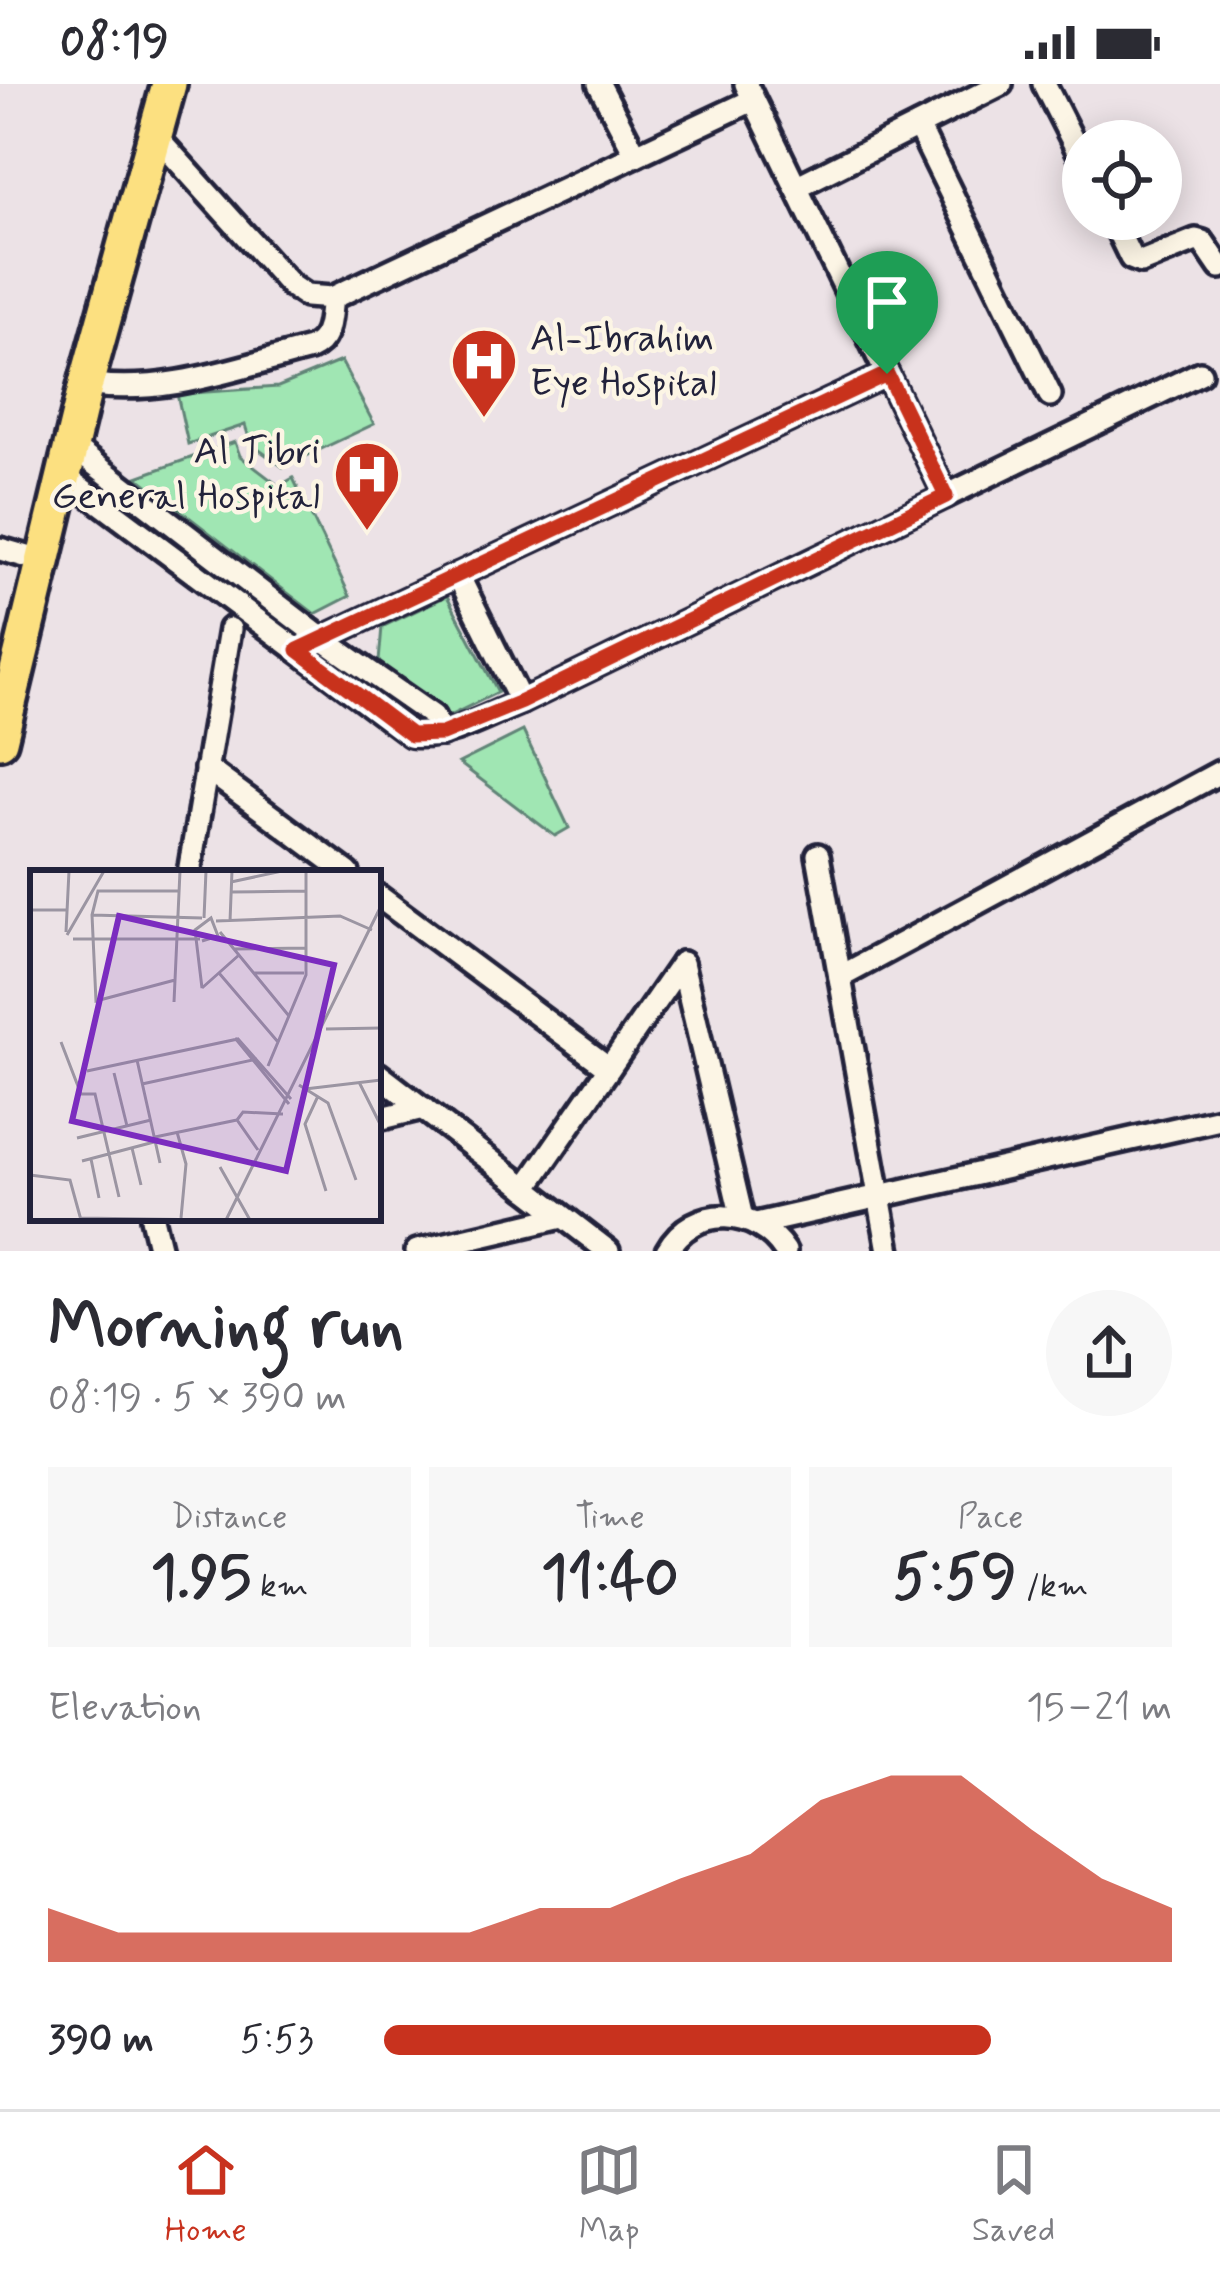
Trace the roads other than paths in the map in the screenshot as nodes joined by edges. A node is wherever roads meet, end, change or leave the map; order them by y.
1 (170, 84) edge
2 (598, 84) edge
3 (1001, 84) edge
4 (1044, 84) edge
5 (749, 92) edge
6 (1062, 120) edge
7 (918, 125) junction
8 (155, 135) junction
9 (636, 155) junction
10 (796, 187) junction
11 (1122, 240) edge
12 (1220, 267) edge
13 (332, 298) junction
14 (1200, 373) dead end
15 (887, 374) junction
16 (86, 384) junction
17 (1050, 395) dead end
18 (67, 460) junction
19 (946, 496) junction
20 (1, 549) edge
21 (42, 561) junction
22 (458, 575) junction
23 (230, 629) dead end
24 (321, 638) junction
25 (298, 650) junction
26 (521, 702) junction
27 (442, 734) junction
28 (0, 741) edge
29 (206, 768) junction
30 (1220, 772) edge
31 (818, 855) dead end
32 (189, 870) edge
33 (344, 870) edge
34 (381, 898) edge
35 (840, 977) junction
36 (610, 1068) junction
37 (381, 1076) edge
38 (423, 1108) junction
39 (381, 1118) edge
40 (1220, 1119) edge
41 (526, 1188) junction
42 (879, 1196) junction
43 (562, 1217) junction
44 (153, 1221) edge
45 (749, 1221) junction
46 (160, 1251) edge
47 (417, 1251) edge
48 (608, 1251) edge
49 (668, 1251) edge
50 (785, 1251) edge
51 (890, 1251) edge

1 - 8 main road
2 - 9 street
3 - 7 street
4 - 6 street
5 - 9 street
5 - 10 street
7 - 10 street
7 - 17 street
8 - 13 street
8 - 16 main road
9 - 13 street
10 - 15 street
11 - 12 street
13 - 16 street
14 - 19 street
15 - 19 street
15 - 22 street
16 - 18 main road
18 - 21 main road
18 - 24 street
18 - 25 street
19 - 26 street
20 - 21 street
21 - 28 main road
22 - 24 street
22 - 26 street
23 - 29 street
24 - 25 street
24 - 27 street
25 - 27 street
26 - 27 street
29 - 32 street
29 - 33 street
30 - 35 street
31 - 35 street
34 - 36 street
35 - 42 street
36 - 41 street
36 - 45 street
37 - 38 street
38 - 39 street
38 - 41 street
40 - 42 street
41 - 43 street
42 - 45 street
42 - 51 street
43 - 47 street
43 - 48 street
44 - 46 street
45 - 49 street
45 - 50 street

